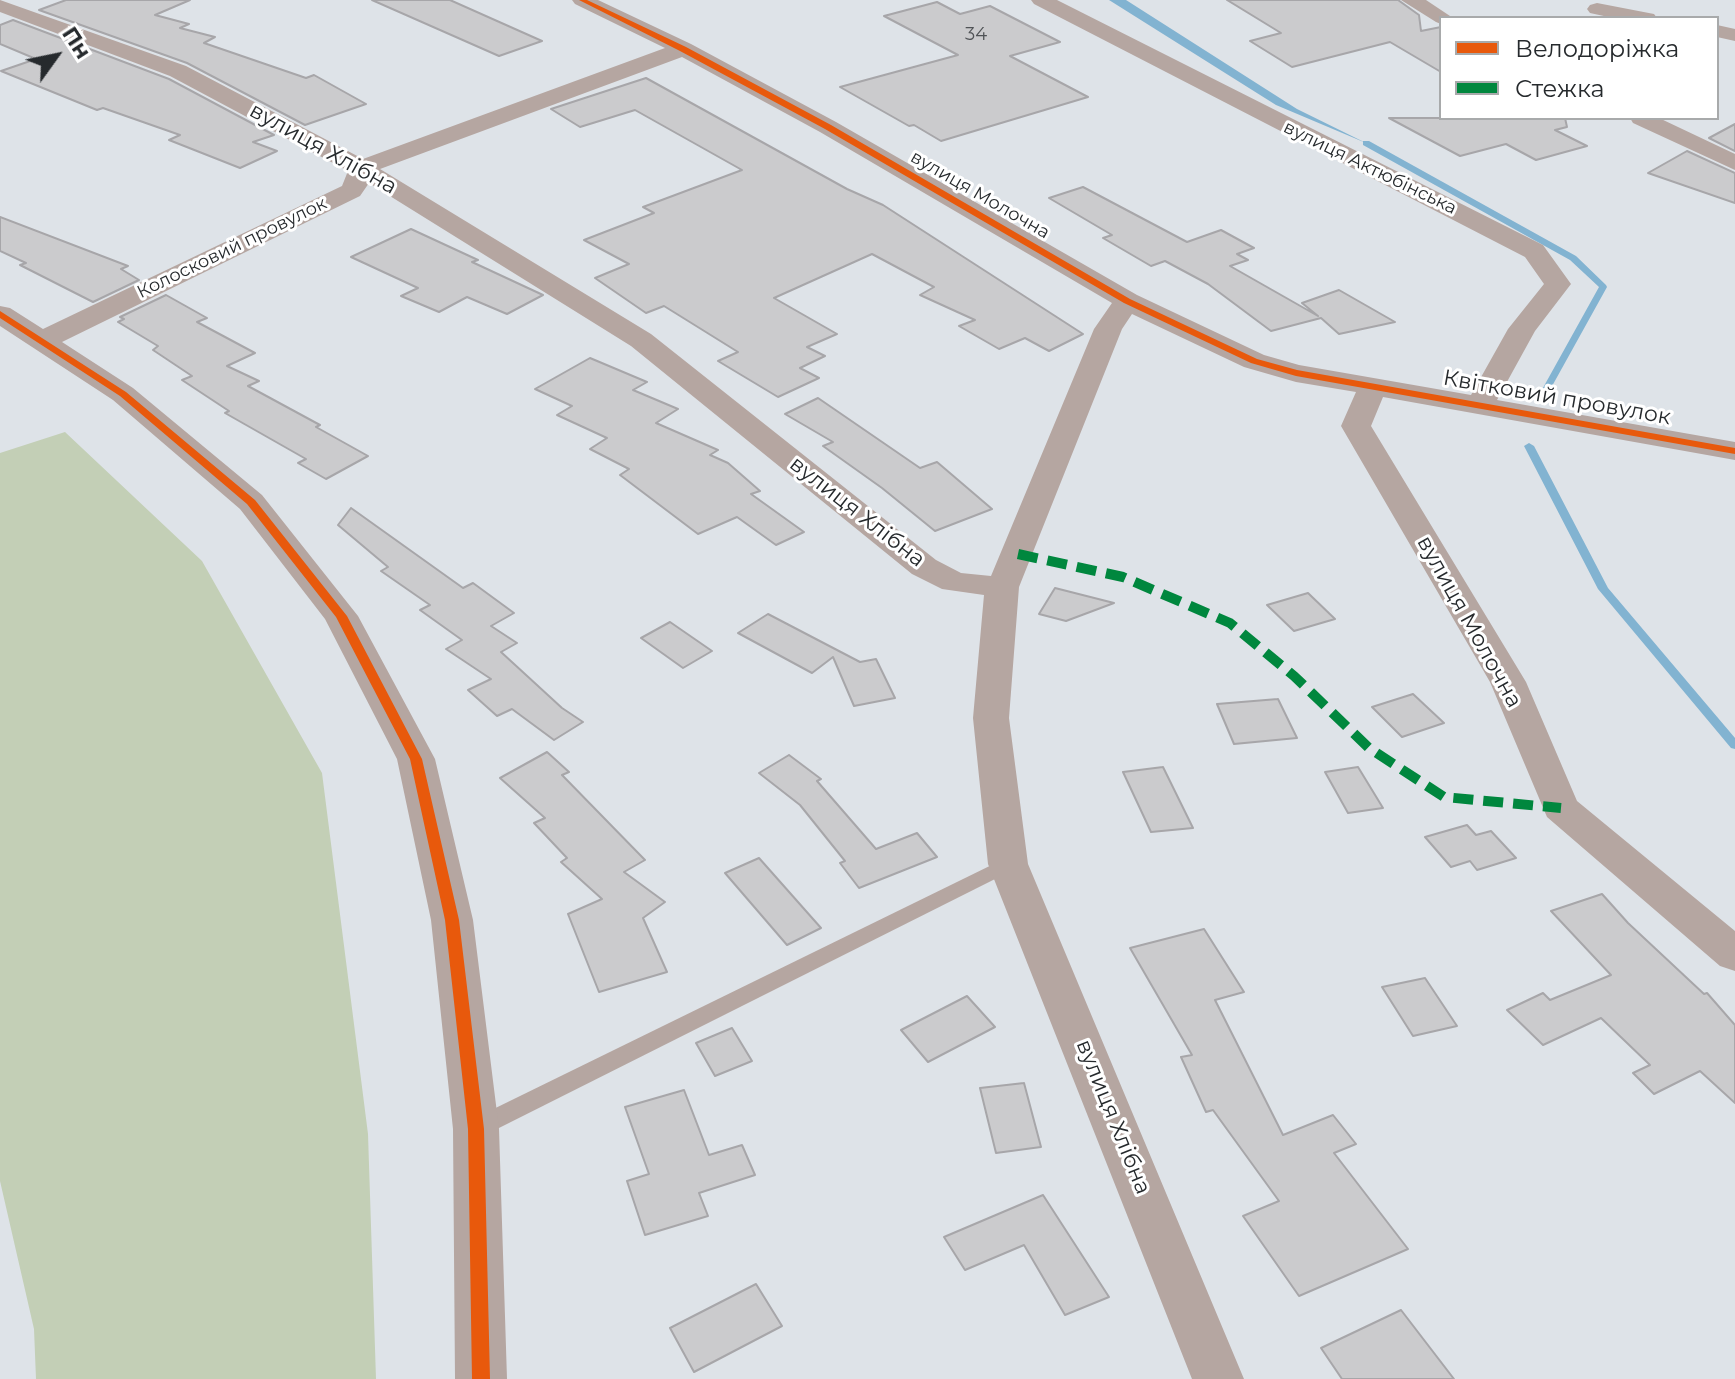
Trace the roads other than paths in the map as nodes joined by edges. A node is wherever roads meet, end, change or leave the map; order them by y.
1 (583, 0) edge
2 (1041, 0) edge
3 (1411, 0) edge
4 (0, 5) edge
5 (1597, 9) dead end
6 (1439, 16) edge
7 (1636, 16) edge
8 (683, 49) junction
9 (1645, 120) edge
10 (1735, 163) edge
11 (361, 168) junction
12 (1127, 301) junction
13 (0, 314) edge
14 (41, 341) junction
15 (1373, 386) junction
16 (1480, 405) junction
17 (1735, 451) edge
18 (1002, 587) junction
19 (1008, 864) junction
20 (1735, 955) edge
21 (476, 1129) junction
22 (481, 1379) edge
23 (1218, 1379) edge

1 - 8 street, вулиця Молочна
2 - 16 street, вулиця Актюбінська
3 - 6 street
4 - 11 street, вулиця Хлібна
5 - 7 street
8 - 11 street
8 - 12 street, вулиця Молочна
9 - 10 street
11 - 14 street, Колосковий провулок
11 - 18 street, вулиця Хлібна
12 - 15 street, вулиця Молочна
12 - 18 street
13 - 14 street
14 - 21 street
15 - 16 street, Квітковий провулок
15 - 20 street, вулиця Молочна
16 - 17 street, Квітковий провулок
18 - 19 street, вулиця Хлібна
19 - 21 lane
19 - 23 street, вулиця Хлібна
21 - 22 street

